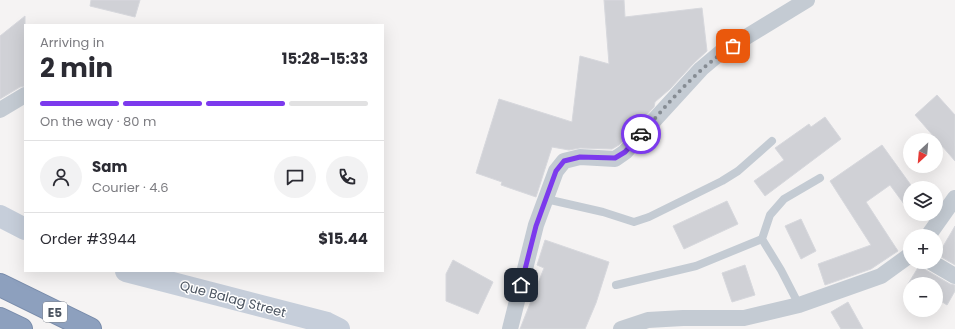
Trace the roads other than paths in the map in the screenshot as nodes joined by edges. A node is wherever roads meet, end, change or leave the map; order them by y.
1 (807, 0) edge
2 (24, 96) edge
3 (0, 110) edge
4 (772, 141) dead end
5 (820, 178) dead end
6 (955, 198) edge
7 (546, 199) junction
8 (0, 216) edge
9 (24, 228) edge
10 (933, 229) edge
11 (762, 239) junction
12 (903, 260) edge
13 (943, 269) edge
14 (134, 272) edge
15 (955, 276) edge
16 (181, 278) edge
17 (0, 285) edge
18 (616, 285) dead end
19 (799, 305) junction
20 (0, 319) edge
21 (21, 329) edge
22 (90, 329) edge
23 (339, 329) edge
24 (510, 329) edge
25 (621, 329) edge

1 - 7 street
2 - 3 street
4 - 7 lane
5 - 11 lane
6 - 10 street
7 - 24 street
8 - 9 street
11 - 18 lane
11 - 19 lane
12 - 19 street
13 - 15 street
14 - 16 street, Que Balag Street
16 - 23 street, Que Balag Street
17 - 22 highway, E5
19 - 25 street
20 - 21 highway

